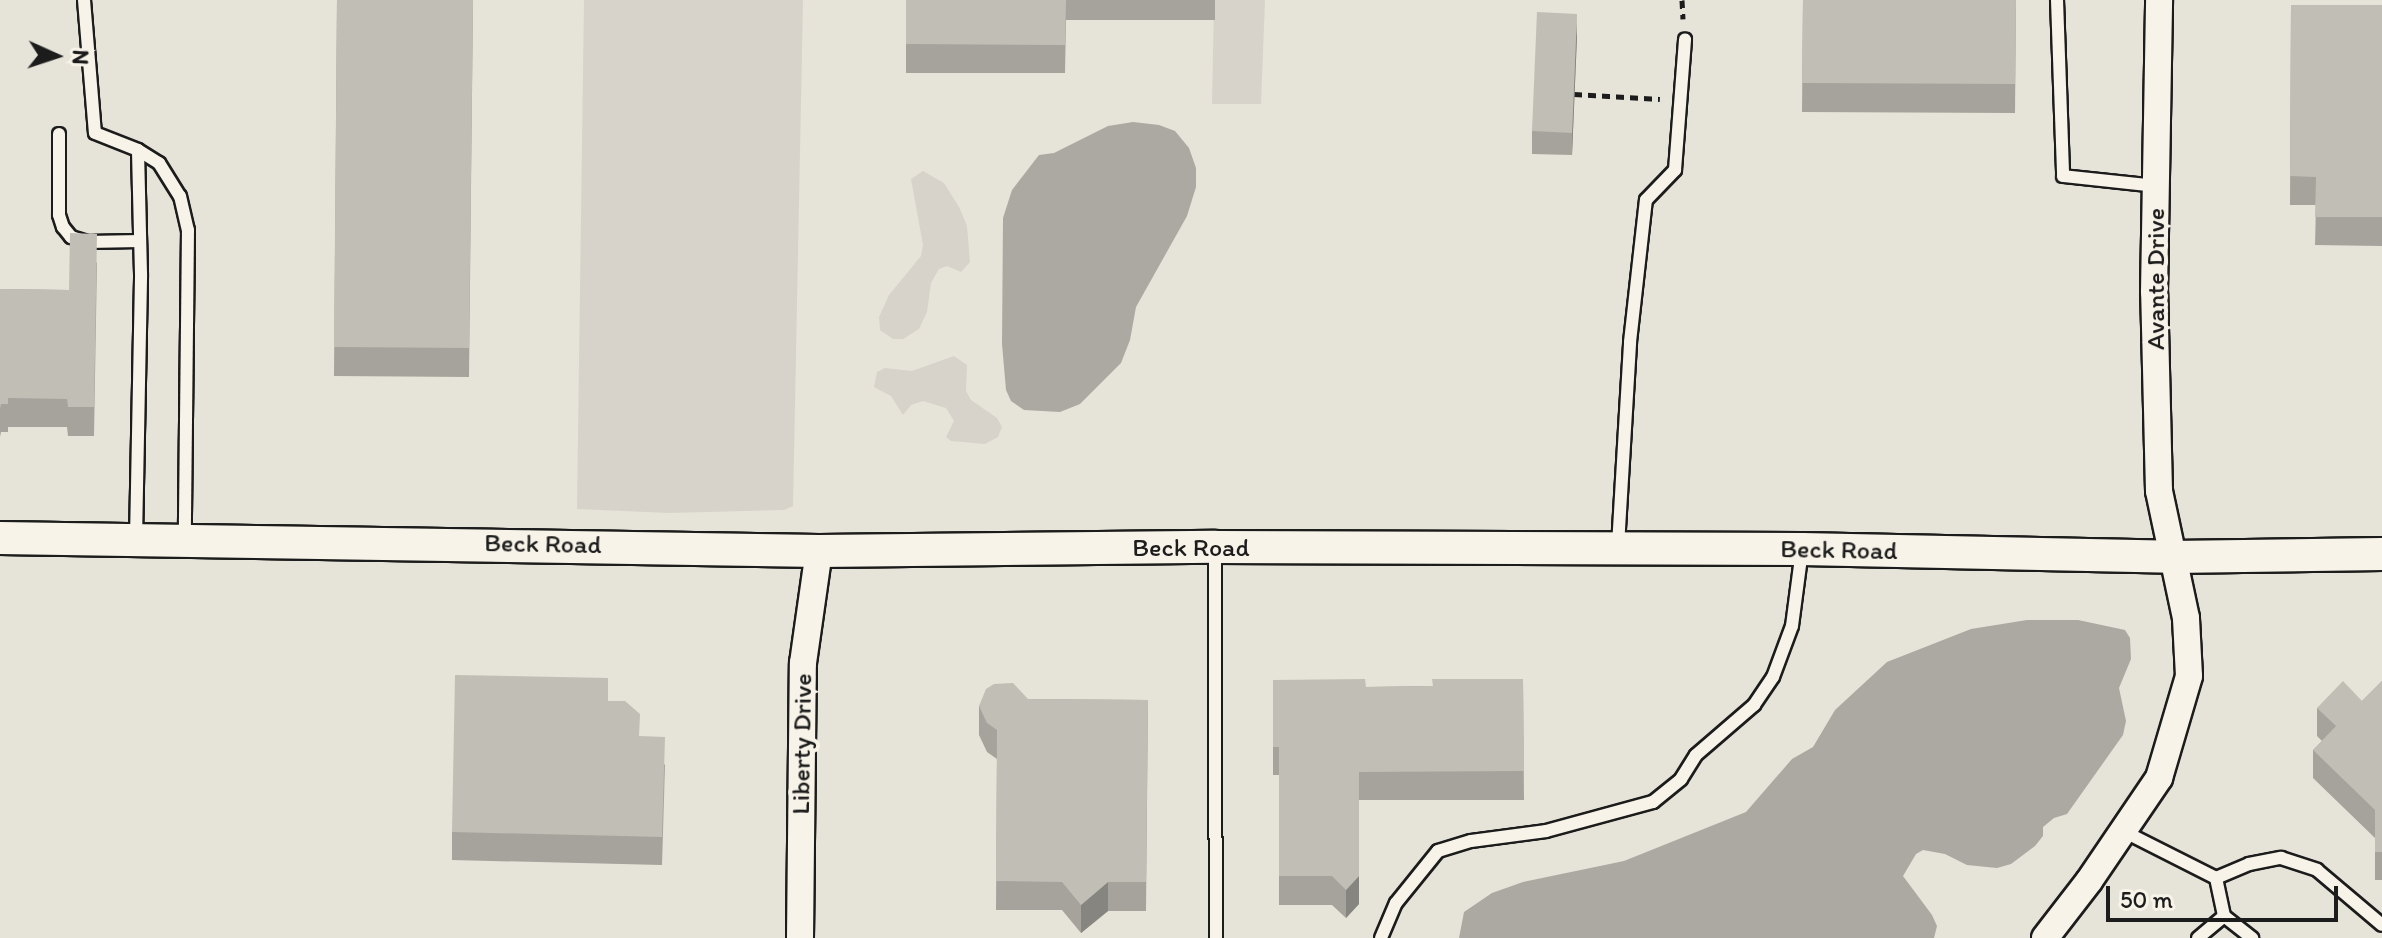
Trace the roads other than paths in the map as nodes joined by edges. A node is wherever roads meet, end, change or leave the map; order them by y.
1 (84, 0) edge
2 (2057, 0) edge
3 (2159, 0) edge
4 (1685, 39) dead end
5 (59, 134) dead end
6 (138, 150) junction
7 (2157, 186) junction
8 (140, 241) junction
9 (0, 538) edge
10 (136, 539) junction
11 (185, 539) junction
12 (1215, 547) junction
13 (1618, 549) junction
14 (1802, 549) junction
15 (819, 551) junction
16 (2382, 554) edge
17 (2172, 557) junction
18 (2123, 831) junction
19 (2216, 878) junction
20 (2224, 916) junction
21 (2382, 925) edge
22 (800, 938) edge
23 (1216, 938) edge
24 (1381, 938) edge
25 (2045, 938) edge
26 (2198, 938) edge
27 (2252, 938) edge

1 - 6 lane
2 - 7 lane
3 - 7 street, Avante Drive
4 - 13 lane
5 - 8 lane
6 - 8 lane
6 - 11 lane
7 - 17 street, Avante Drive
8 - 10 lane
9 - 10 street, Beck Road
10 - 11 street, Beck Road
11 - 15 street, Beck Road
12 - 13 street, Beck Road
12 - 15 street, Beck Road
12 - 23 lane
13 - 14 street, Beck Road
14 - 17 street, Beck Road
14 - 24 lane
15 - 22 street, Liberty Drive
16 - 17 street, Beck Road
17 - 18 street
18 - 19 lane
18 - 25 street
19 - 20 lane
19 - 21 lane
20 - 26 lane
20 - 27 lane

